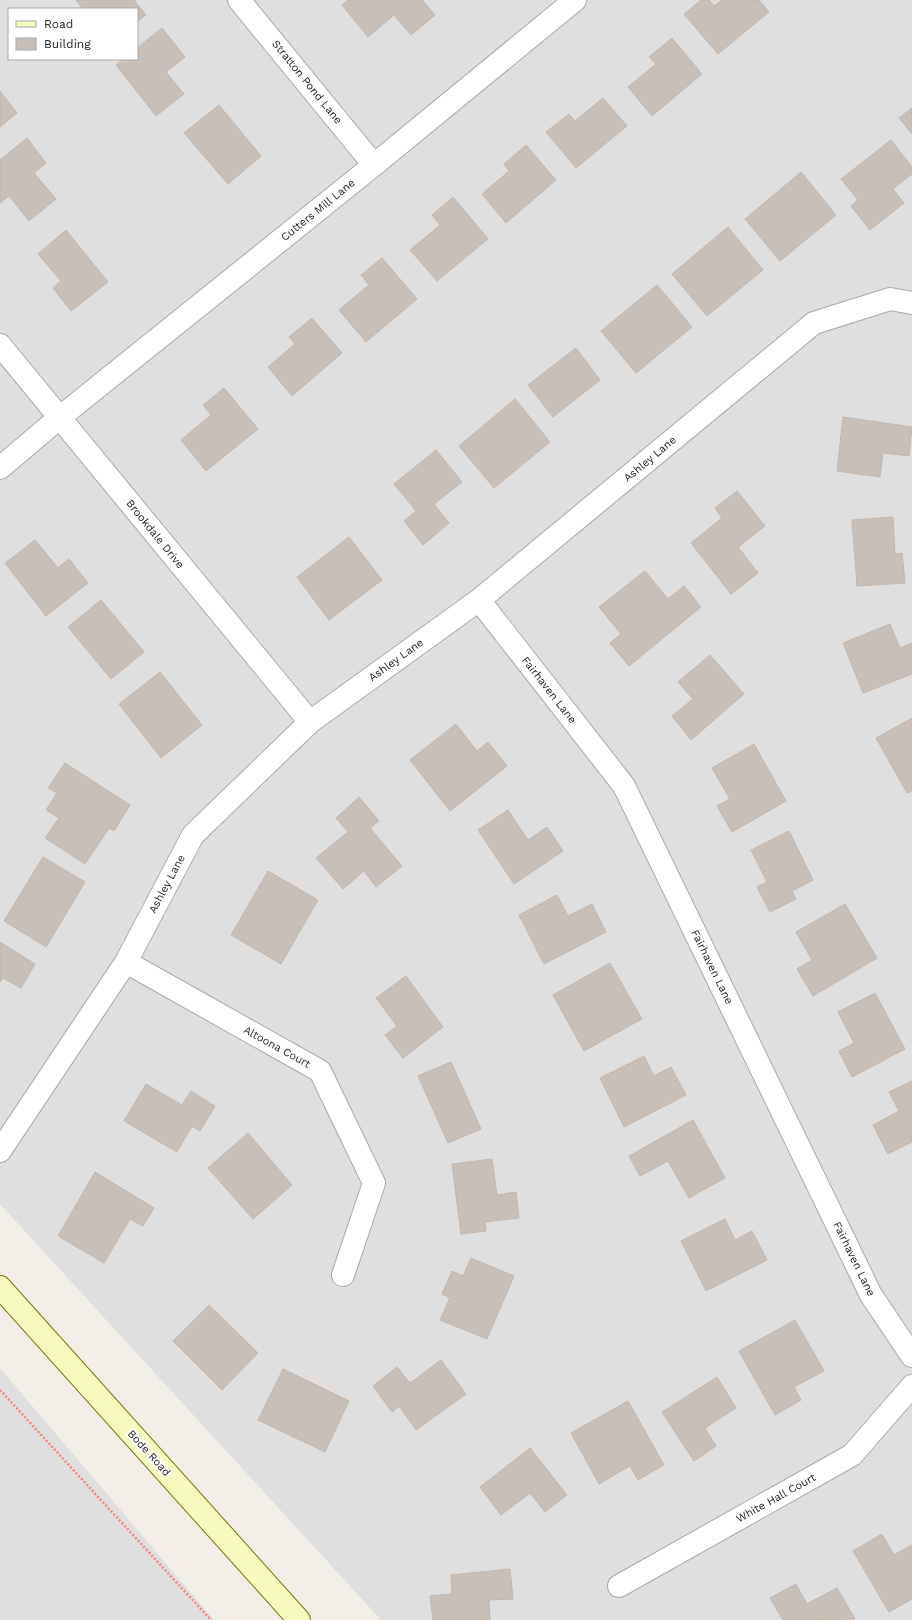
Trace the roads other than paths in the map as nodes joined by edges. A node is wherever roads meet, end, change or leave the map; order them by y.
1 (239, 0) edge
2 (575, 0) edge
3 (374, 165) junction
4 (912, 303) edge
5 (0, 345) edge
6 (60, 418) junction
7 (0, 468) edge
8 (478, 600) junction
9 (310, 722) junction
10 (126, 962) junction
11 (0, 1150) edge
12 (343, 1275) dead end
13 (0, 1287) edge
14 (912, 1356) edge
15 (912, 1386) edge
16 (619, 1586) dead end
17 (299, 1620) edge

1 - 3 street, Stratton Pond Lane
2 - 3 street, Cutters Mill Lane
3 - 6 street, Cutters Mill Lane
4 - 8 street, Ashley Lane
5 - 6 street, Brookdale Drive
6 - 7 street, Cutters Mill Lane
6 - 9 street, Brookdale Drive
8 - 9 street, Ashley Lane
8 - 14 street, Fairhaven Lane
9 - 10 street, Ashley Lane
10 - 11 street, Ashley Lane
10 - 12 street, Altoona Court
13 - 17 street, Bode Road
15 - 16 street, White Hall Court

